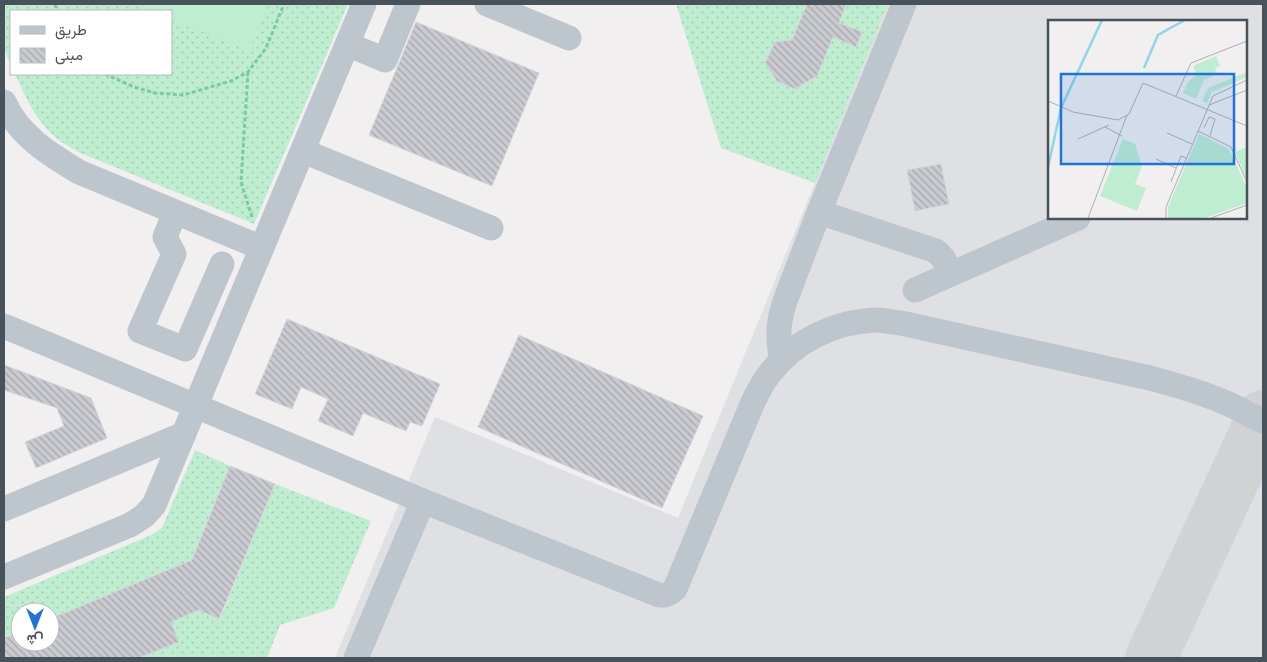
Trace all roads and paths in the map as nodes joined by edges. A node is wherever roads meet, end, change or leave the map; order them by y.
1 (284, 4) edge
2 (364, 4) edge
3 (408, 4) edge
4 (486, 4) edge
5 (904, 4) edge
6 (569, 38) dead end
7 (347, 44) junction
8 (248, 72) junction
9 (107, 75) edge
10 (4, 102) edge
11 (302, 151) junction
12 (175, 212) junction
13 (819, 212) junction
14 (1076, 219) edge
15 (491, 228) dead end
16 (262, 248) junction
17 (222, 264) dead end
18 (948, 274) junction
19 (915, 290) dead end
20 (203, 306) junction
21 (233, 317) junction
22 (4, 326) edge
23 (782, 360) junction
24 (196, 406) junction
25 (1263, 421) edge
26 (184, 434) junction
27 (423, 501) junction
28 (4, 509) edge
29 (4, 577) edge
30 (356, 658) edge

1 - 8 path
2 - 7 lane
3 - 7 lane
4 - 6 lane
5 - 13 lane
7 - 11 lane
8 - 9 path
8 - 16 path
10 - 12 lane
11 - 15 lane
11 - 16 lane
12 - 16 lane
12 - 20 lane
13 - 18 lane
13 - 23 lane
14 - 18 lane
16 - 21 lane
17 - 20 lane
18 - 19 lane
20 - 21 lane
21 - 24 lane
22 - 24 lane
23 - 25 lane
23 - 27 lane
24 - 26 lane
24 - 27 lane
26 - 28 lane
26 - 29 lane
27 - 30 lane

